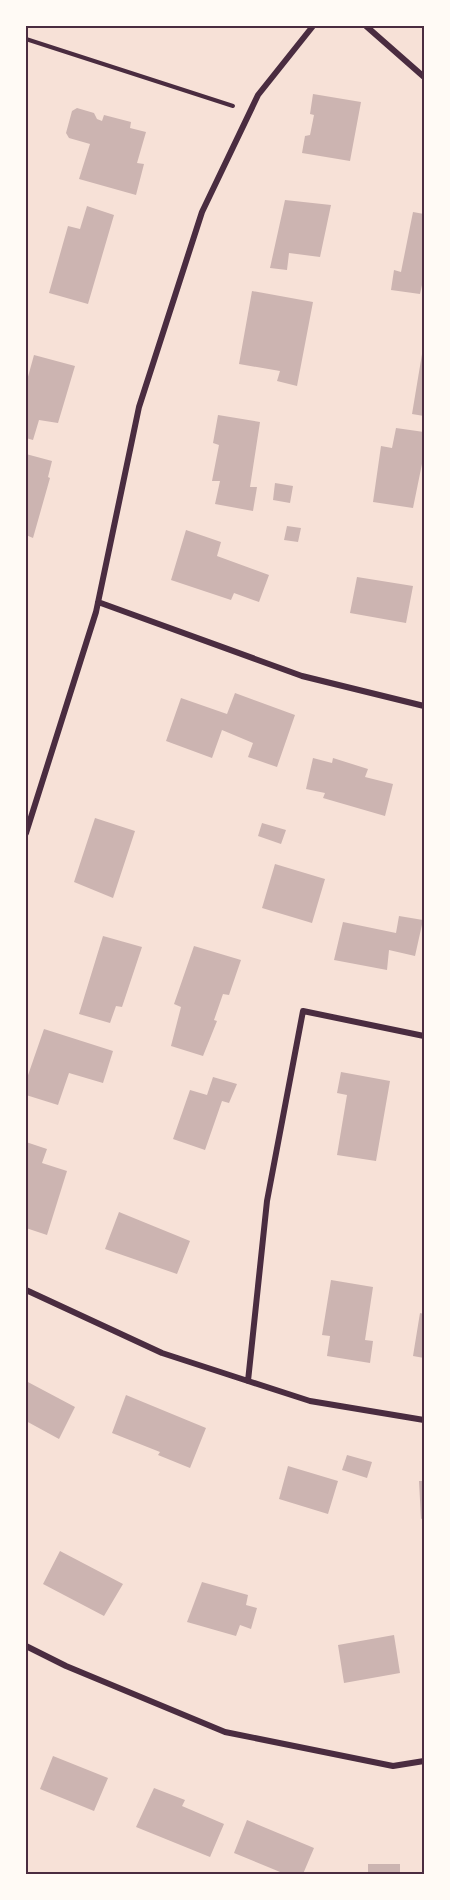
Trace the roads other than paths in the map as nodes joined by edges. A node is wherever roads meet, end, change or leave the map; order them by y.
1 (313, 26) edge
2 (366, 26) edge
3 (424, 77) edge
4 (98, 602) junction
5 (424, 706) edge
6 (26, 833) edge
7 (424, 1036) edge
8 (26, 1290) edge
9 (248, 1381) junction
10 (424, 1420) edge
11 (26, 1646) edge
12 (424, 1761) edge

1 - 4 street
2 - 3 street
4 - 5 street
4 - 6 street
7 - 9 street
8 - 9 street
9 - 10 street
11 - 12 street

